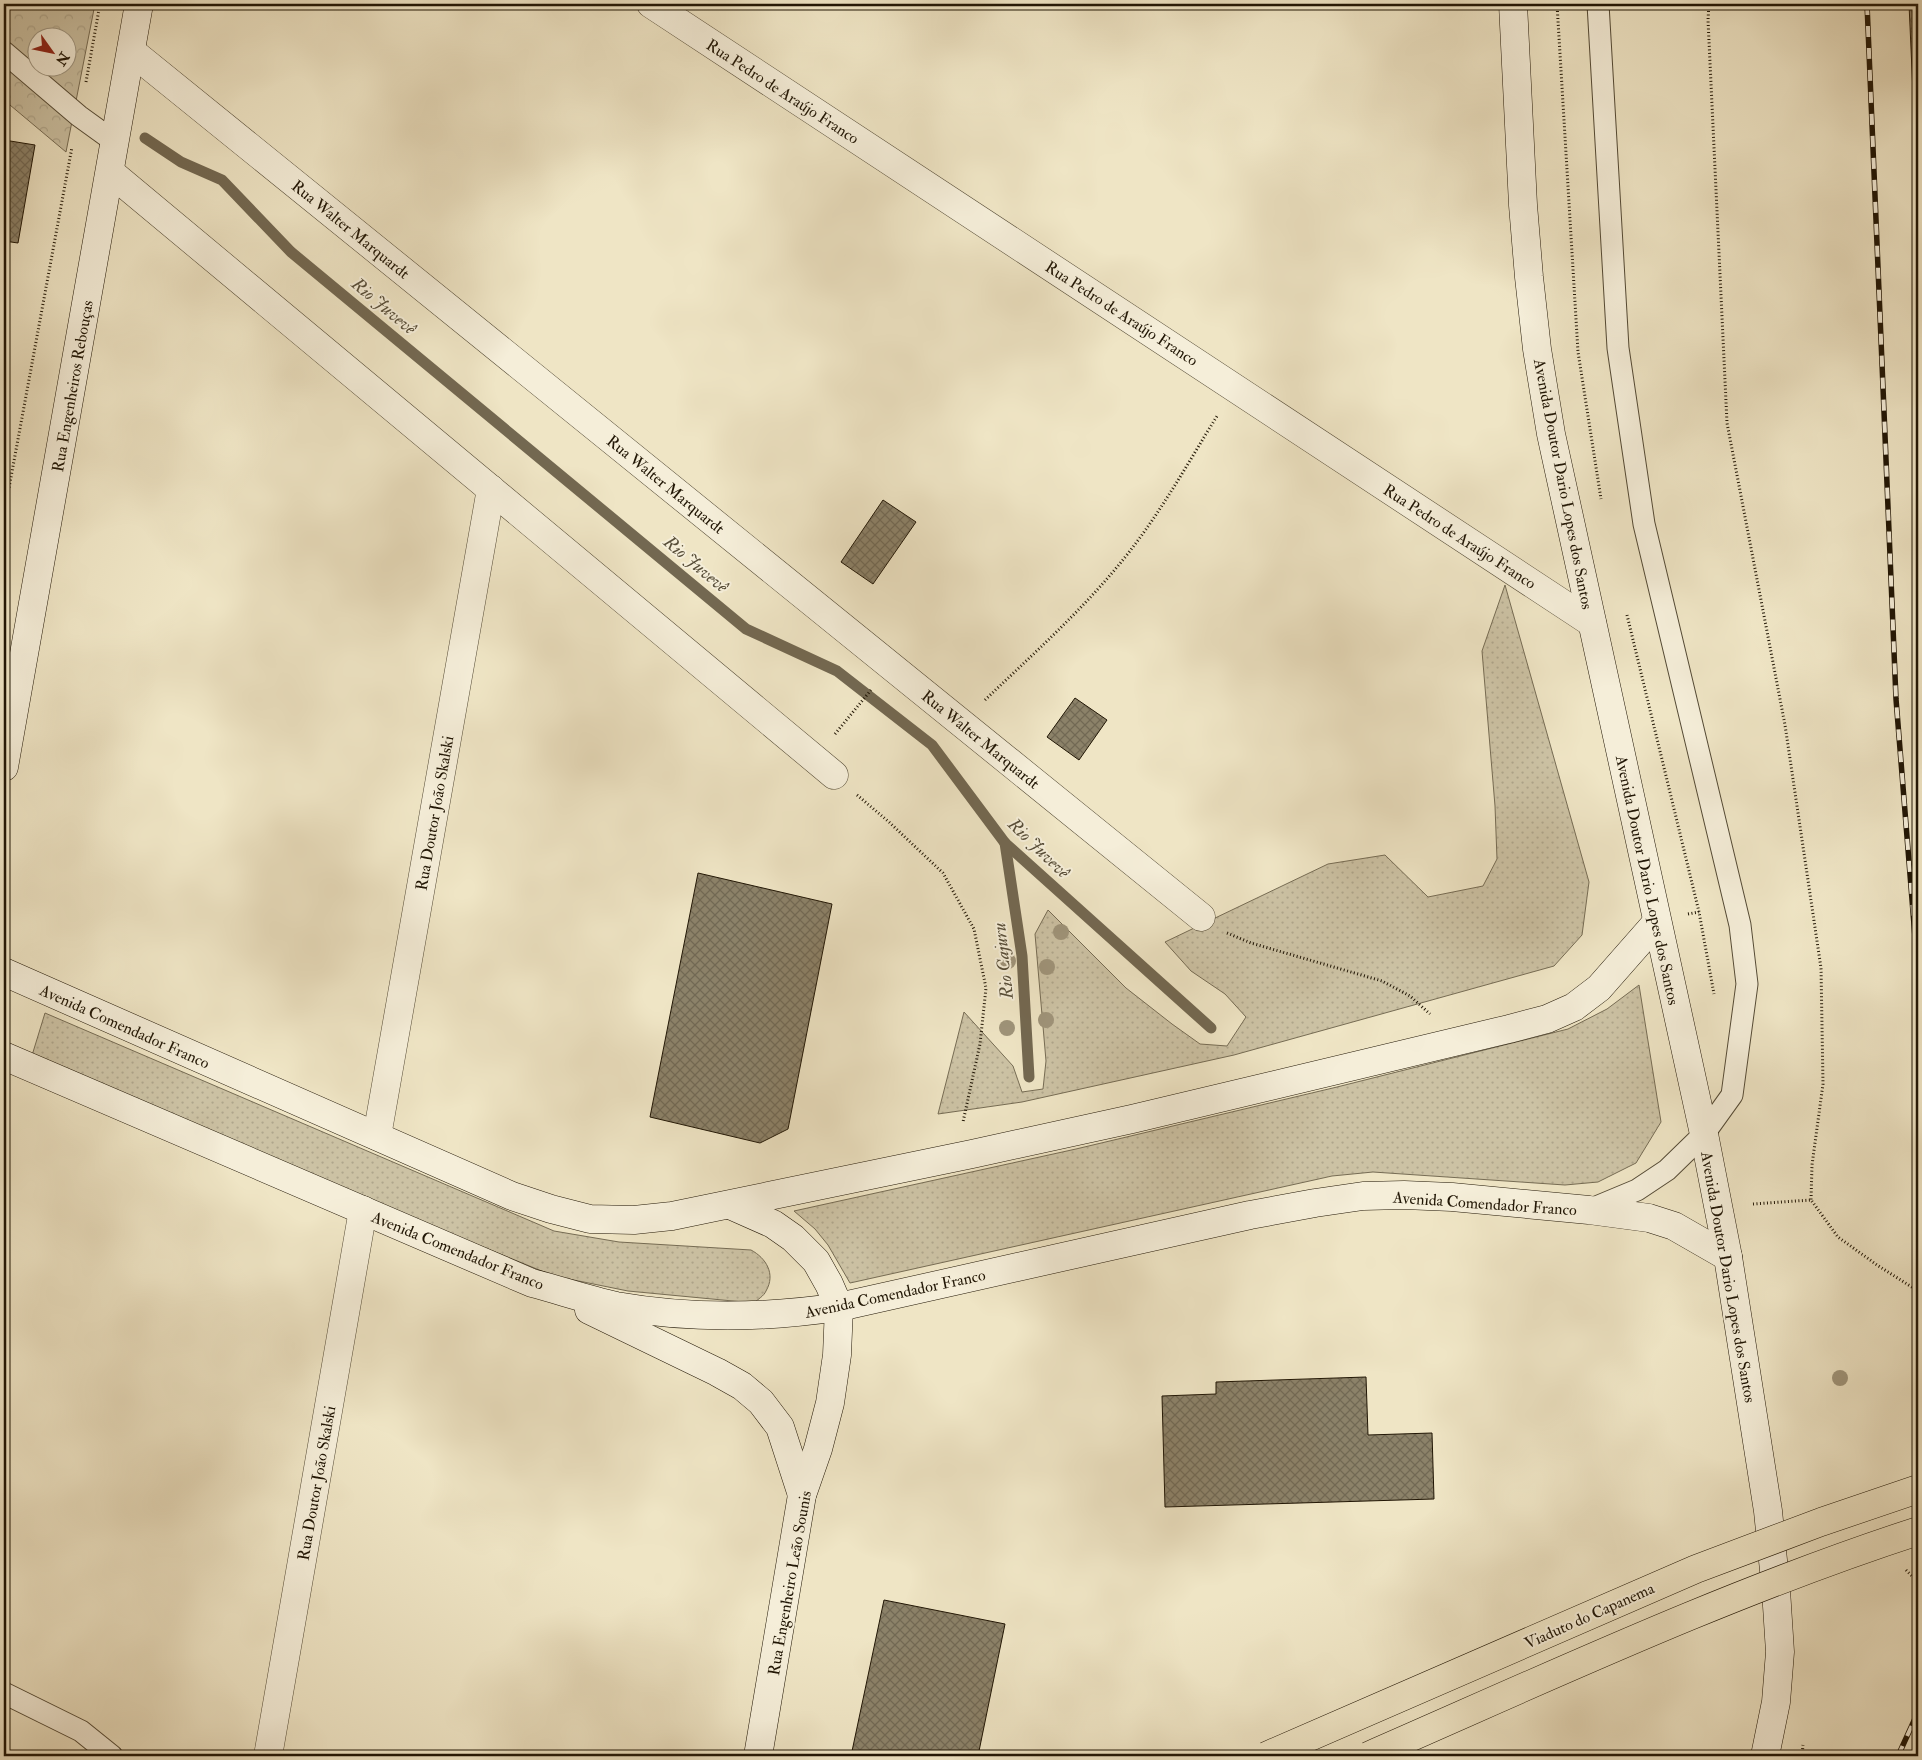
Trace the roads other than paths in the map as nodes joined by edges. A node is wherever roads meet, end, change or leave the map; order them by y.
1 (139, 4) edge
2 (651, 4) edge
3 (1513, 4) edge
4 (1598, 4) edge
5 (131, 51) junction
6 (4, 52) edge
7 (115, 142) junction
8 (110, 172) junction
9 (491, 489) junction
10 (1592, 623) junction
11 (4, 767) edge
12 (834, 775) road end
13 (1201, 917) road end
14 (1657, 922) junction
15 (4, 972) edge
16 (4, 1056) edge
17 (1704, 1134) junction
18 (376, 1136) junction
19 (730, 1205) junction
20 (364, 1210) junction
21 (1589, 1210) junction
22 (1728, 1256) junction
23 (532, 1282) junction
24 (839, 1307) junction
25 (1918, 1489) edge
26 (802, 1495) junction
27 (1918, 1531) edge
28 (4, 1693) edge
29 (761, 1753) edge
30 (112, 1756) edge
31 (268, 1756) edge
32 (1266, 1756) edge
33 (1368, 1756) edge
34 (1765, 1756) edge

1 - 5 main road, Rua Engenheiros Rebouças
2 - 10 main road, Rua Pedro de Araújo Franco
3 - 10 main road, Avenida Doutor Dario Lopes dos Santos
4 - 17 lane
5 - 7 main road, Rua Engenheiros Rebouças
5 - 13 main road, Rua Walter Marquardt
6 - 7 lane
7 - 8 main road, Rua Engenheiros Rebouças
8 - 9 main road
8 - 11 main road, Rua Engenheiros Rebouças
9 - 12 main road
9 - 18 main road, Rua Doutor João Skalski
10 - 14 main road, Avenida Doutor Dario Lopes dos Santos
14 - 17 main road, Avenida Doutor Dario Lopes dos Santos
14 - 19 main road, Avenida Comendador Franco
15 - 18 main road, Avenida Comendador Franco
16 - 20 main road, Avenida Comendador Franco
17 - 21 lane
17 - 22 main road, Avenida Doutor Dario Lopes dos Santos
18 - 19 main road, Avenida Comendador Franco
19 - 24 main road, Rua Engenheiro Leão Sounis
20 - 23 main road, Avenida Comendador Franco
20 - 31 main road, Rua Doutor João Skalski
21 - 22 main road, Avenida Comendador Franco
21 - 24 main road, Avenida Comendador Franco
22 - 34 main road, Avenida Doutor Dario Lopes dos Santos
23 - 24 main road, Avenida Comendador Franco
23 - 26 main road
24 - 26 main road, Rua Engenheiro Leão Sounis
25 - 32 main road, Viaduto do Capanema, bridge
26 - 29 main road, Rua Engenheiro Leão Sounis
27 - 33 main road, bridge
28 - 30 lane

